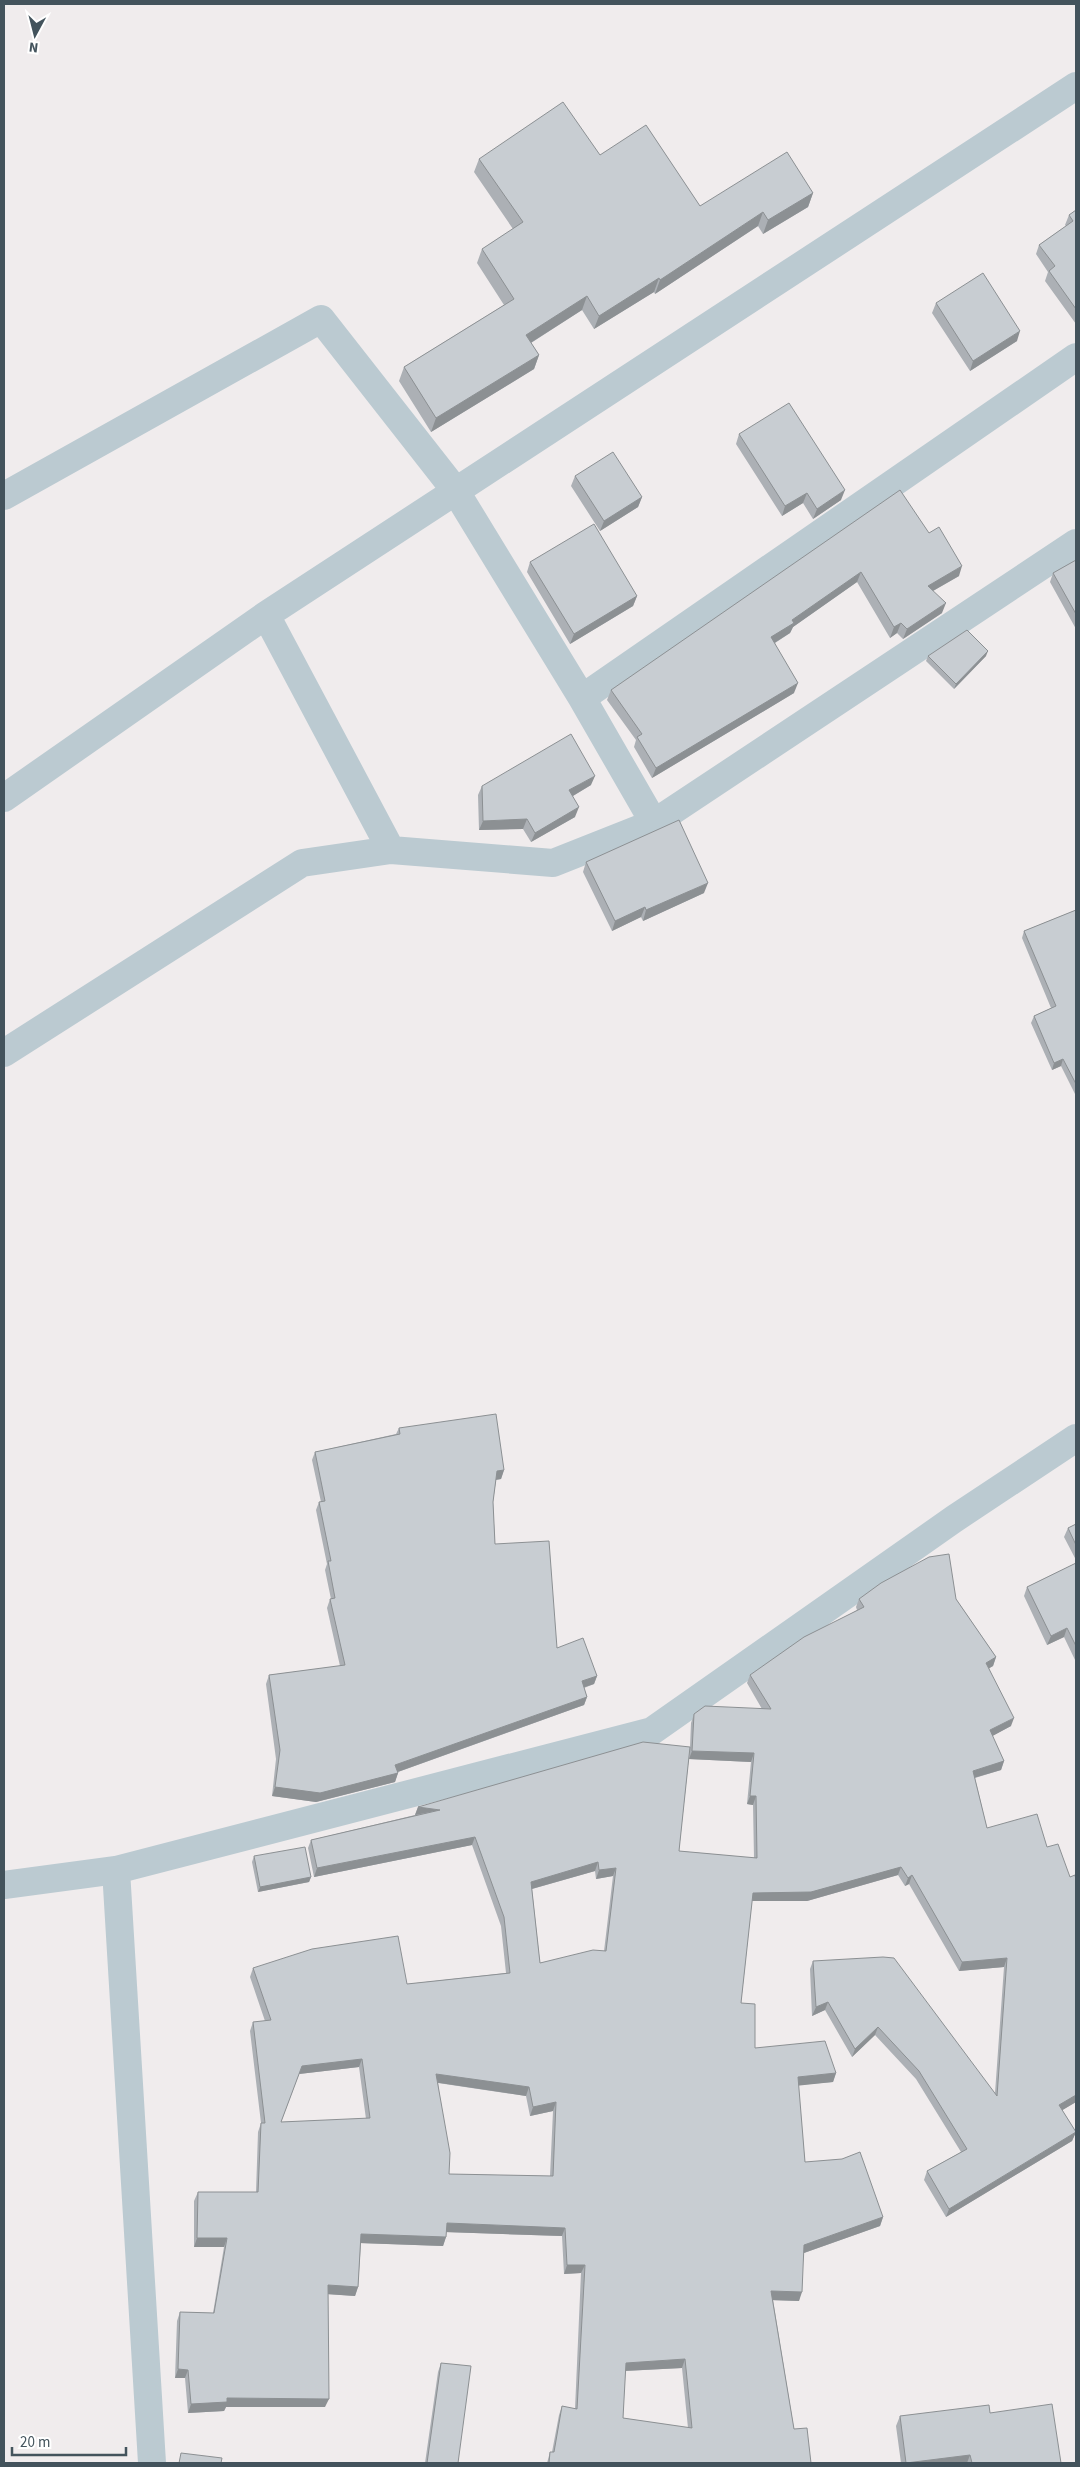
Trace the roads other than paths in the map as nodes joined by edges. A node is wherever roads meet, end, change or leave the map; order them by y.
1 (1076, 86) edge
2 (1076, 357) edge
3 (454, 490) junction
4 (4, 496) edge
5 (1076, 543) edge
6 (266, 614) junction
7 (582, 698) junction
8 (4, 798) edge
9 (654, 823) junction
10 (390, 850) junction
11 (4, 1053) edge
12 (1076, 1438) edge
13 (116, 1870) junction
14 (4, 1886) edge
15 (152, 2463) edge

1 - 3 street
2 - 7 street
3 - 4 street
3 - 6 street
3 - 7 street
5 - 9 street
6 - 8 street
6 - 10 street
7 - 9 street
9 - 10 street
10 - 11 street
12 - 13 street
13 - 14 street
13 - 15 street

